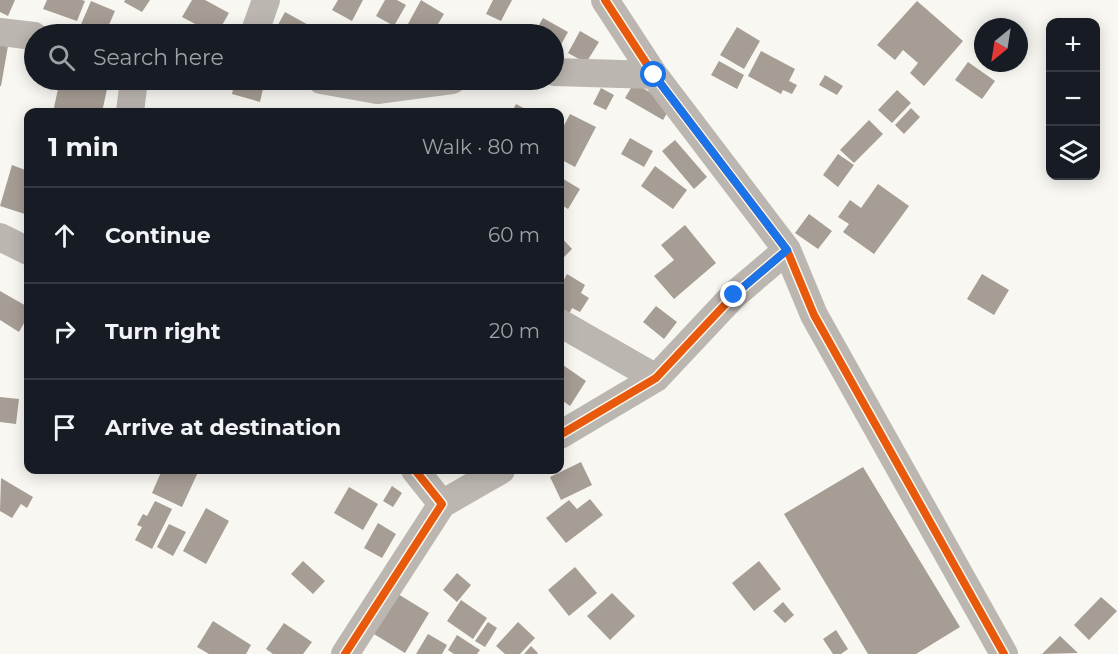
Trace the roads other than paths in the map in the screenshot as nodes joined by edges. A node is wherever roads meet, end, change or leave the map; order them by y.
1 (266, 0) edge
2 (605, 0) edge
3 (258, 24) edge
4 (0, 32) edge
5 (24, 35) edge
6 (564, 72) edge
7 (654, 75) junction
8 (133, 90) edge
9 (130, 108) edge
10 (0, 237) edge
11 (24, 249) edge
12 (787, 250) junction
13 (564, 325) edge
14 (656, 378) junction
15 (564, 433) edge
16 (418, 474) edge
17 (494, 474) edge
18 (442, 504) junction
19 (345, 654) edge
20 (1004, 654) edge

1 - 3 street
2 - 7 street
4 - 5 street
6 - 7 street
7 - 12 street
8 - 9 street
10 - 11 street
12 - 14 street
12 - 20 street
13 - 14 street
14 - 15 street
16 - 18 street
17 - 18 street
18 - 19 street

